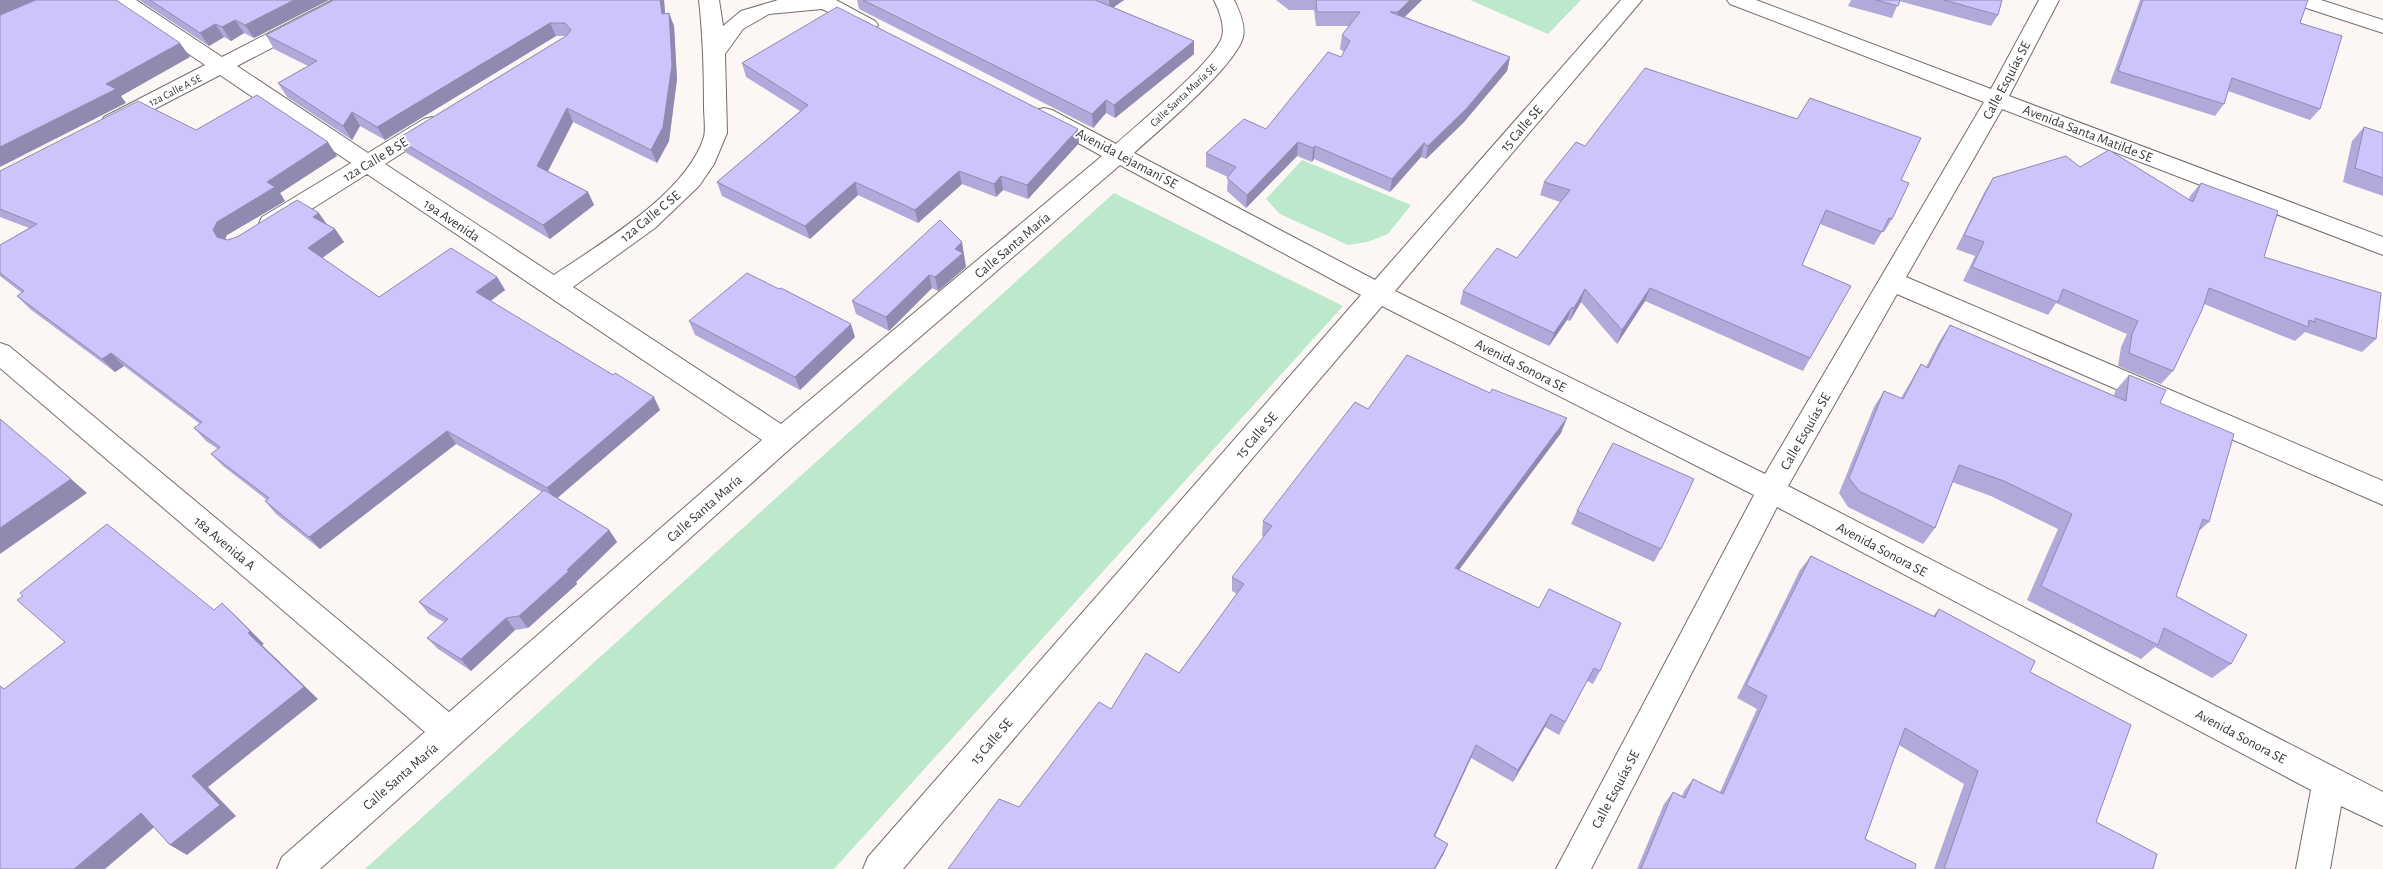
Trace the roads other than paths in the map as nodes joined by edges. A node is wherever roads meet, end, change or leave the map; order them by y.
1 (122, 0) edge
2 (349, 0) edge
3 (709, 0) edge
4 (1224, 0) edge
5 (1632, 0) edge
6 (1737, 0) edge
7 (2049, 0) edge
8 (2301, 0) edge
9 (823, 2) edge
10 (2383, 27) edge
11 (888, 35) edge
12 (716, 52) junction
13 (221, 66) junction
14 (1997, 98) junction
15 (1022, 103) edge
16 (449, 114) edge
17 (97, 129) edge
18 (1120, 154) junction
19 (367, 164) junction
20 (254, 233) edge
21 (2383, 246) edge
22 (1891, 281) junction
23 (554, 288) junction
24 (1378, 293) junction
25 (0, 353) edge
26 (782, 439) junction
27 (1771, 490) junction
28 (2383, 493) edge
29 (449, 732) junction
30 (2329, 782) junction
31 (2383, 810) edge
32 (294, 869) edge
33 (880, 869) edge
34 (1573, 869) edge
35 (2313, 869) edge

1 - 13 street, 19a Avenida
2 - 13 street, 12a Calle A SE
3 - 12 street, 12a Calle C SE
4 - 18 street, Calle Santa María SE
5 - 24 street, 15 Calle SE
6 - 14 street, Avenida Santa Matilde SE
7 - 14 street, Calle Esquías SE
8 - 10 street
9 - 11 street
9 - 12 street
12 - 23 street, 12a Calle C SE
13 - 17 street, 12a Calle A SE
13 - 19 street, 19a Avenida
14 - 21 street, Avenida Santa Matilde SE
14 - 22 street, Calle Esquías SE
15 - 18 street, Avenida Lejamaní SE
16 - 19 street, 12a Calle B SE
18 - 24 street, Avenida Lejamaní SE
18 - 26 street, Calle Santa María
19 - 20 street, 12a Calle B SE
19 - 23 street, 19a Avenida
22 - 27 street, Calle Esquías SE
22 - 28 street
23 - 26 street, 19a Avenida
24 - 27 street, Avenida Sonora SE
24 - 33 street, 15 Calle SE
25 - 29 street, 18a Avenida A
26 - 29 street, Calle Santa María
27 - 30 street, Avenida Sonora SE
27 - 34 street, Calle Esquías SE
29 - 32 street, Calle Santa María
30 - 31 street, Avenida Sonora SE
30 - 35 street

